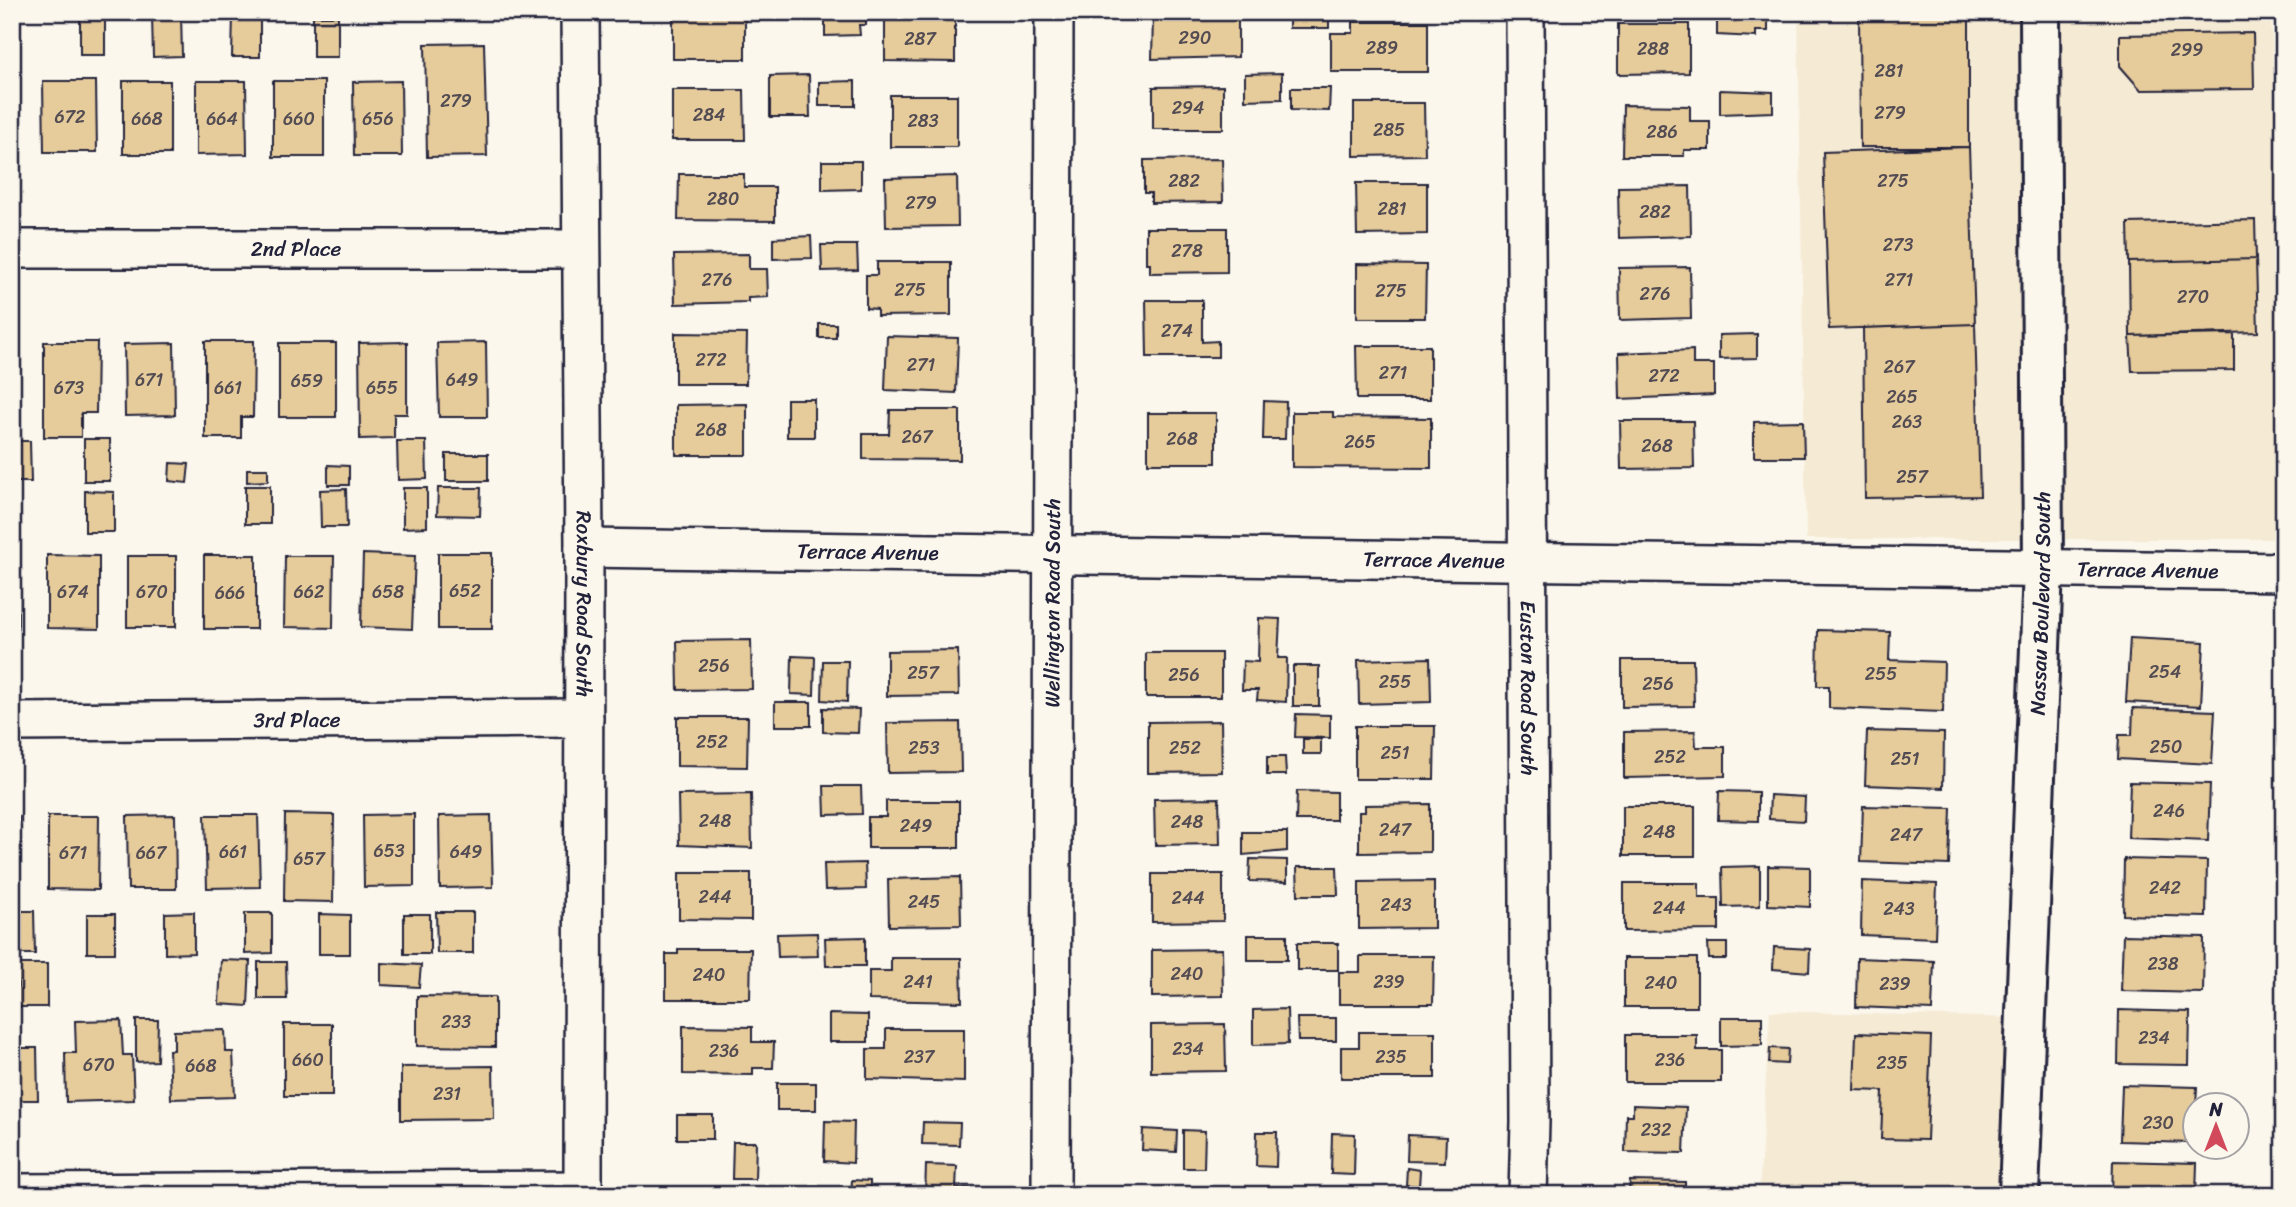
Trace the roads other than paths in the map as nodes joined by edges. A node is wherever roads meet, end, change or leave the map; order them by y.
1 (580, 12) edge
2 (1054, 12) edge
3 (1525, 12) edge
4 (2040, 12) edge
5 (12, 249) edge
6 (579, 249) junction
7 (584, 548) junction
8 (1054, 555) junction
9 (1526, 562) junction
10 (2043, 569) junction
11 (2284, 572) edge
12 (584, 718) junction
13 (12, 722) edge
14 (583, 1192) edge
15 (12, 1193) edge
16 (1051, 1195) edge
17 (1528, 1195) edge
18 (2019, 1195) edge

1 - 6 street, Roxbury Road South
2 - 8 street, Wellington Road South
3 - 9 street, Euston Road South
4 - 10 main road, Nassau Boulevard South
5 - 6 street, 2nd Place
6 - 7 street, Roxbury Road South
7 - 8 street, Terrace Avenue
7 - 12 street, Roxbury Road South
8 - 9 street, Terrace Avenue
8 - 16 street, Wellington Road South
9 - 10 street, Terrace Avenue
9 - 17 street, Euston Road South
10 - 11 street, Terrace Avenue
10 - 18 main road, Nassau Boulevard South
12 - 13 street, 3rd Place
12 - 14 street, Roxbury Road South
14 - 15 street

